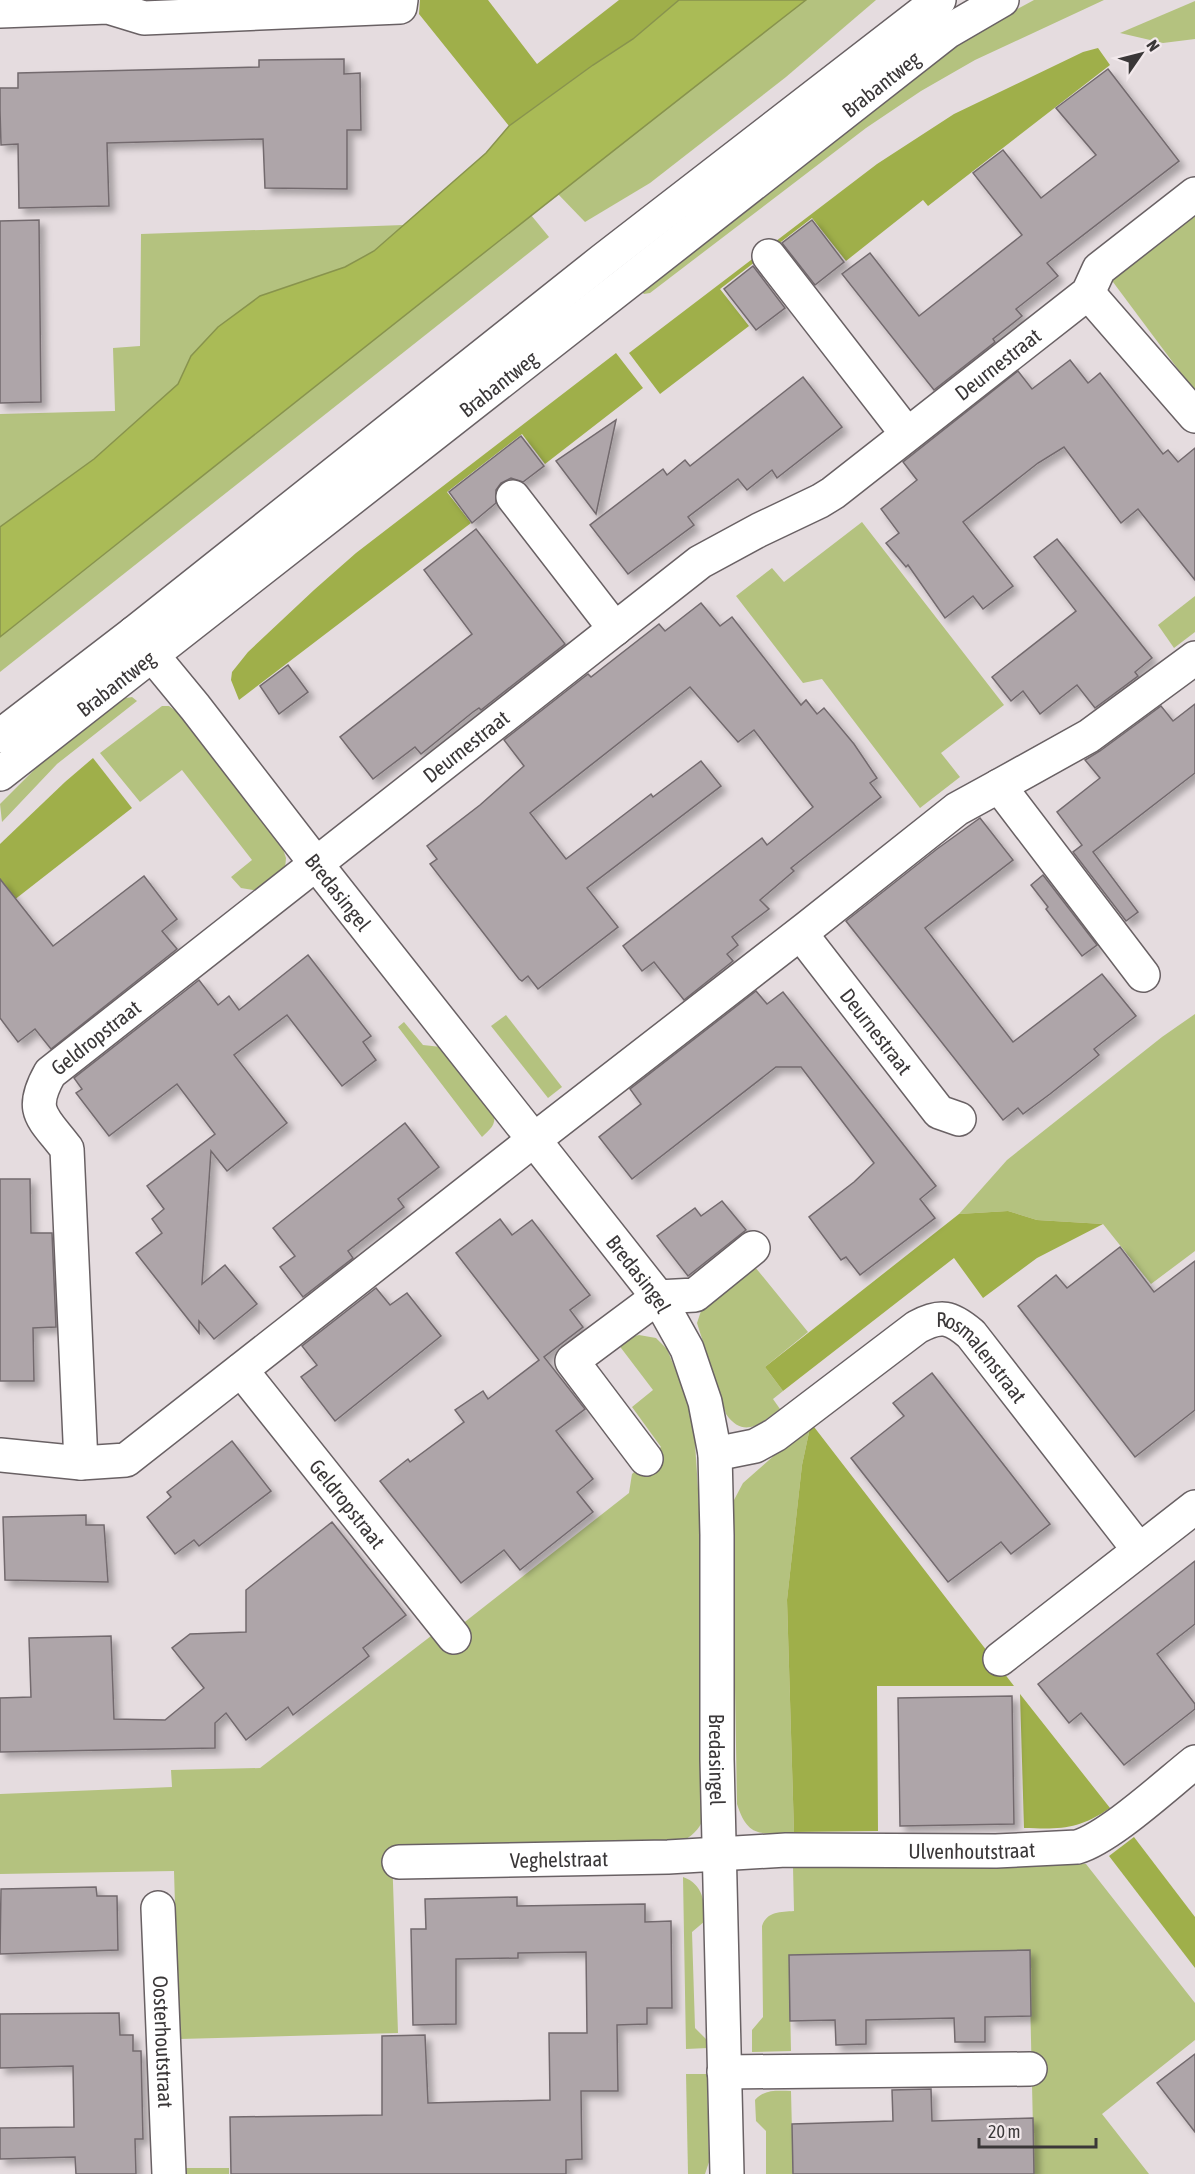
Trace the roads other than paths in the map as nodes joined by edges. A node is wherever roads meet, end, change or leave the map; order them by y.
1 (401, 0) edge
2 (939, 0) edge
3 (1002, 0) edge
4 (0, 11) edge
5 (1195, 194) edge
6 (769, 256) dead end
7 (1088, 293) junction
8 (1195, 416) edge
9 (907, 434) junction
10 (513, 497) dead end
11 (615, 629) junction
12 (143, 644) junction
13 (1195, 658) edge
14 (0, 736) edge
15 (0, 774) edge
16 (999, 786) junction
17 (317, 865) junction
18 (801, 934) junction
19 (1143, 975) dead end
20 (959, 1119) dead end
21 (535, 1139) junction
22 (753, 1248) dead end
23 (658, 1297) junction
24 (241, 1370) junction
25 (715, 1454) junction
26 (0, 1455) edge
27 (646, 1459) dead end
28 (81, 1462) junction
29 (1195, 1507) edge
30 (1139, 1550) junction
31 (454, 1637) dead end
32 (1000, 1659) dead end
33 (1195, 1762) edge
34 (719, 1854) junction
35 (399, 1862) dead end
36 (158, 1908) dead end
37 (1030, 2069) dead end
38 (724, 2072) junction
39 (169, 2174) edge
40 (727, 2174) edge

1 - 4 street
2 - 12 street, Brabantweg
3 - 12 street, Brabantweg
5 - 7 street, Deurnestraat
6 - 9 street
7 - 8 street
7 - 9 street, Deurnestraat
9 - 11 street, Deurnestraat
10 - 11 street
11 - 17 street, Deurnestraat
12 - 14 street, Brabantweg
12 - 15 street, Brabantweg
12 - 17 street, Bredasingel
13 - 16 street
16 - 18 street
16 - 19 street
17 - 21 street, Bredasingel
17 - 28 street, Geldropstraat
18 - 20 street, Deurnestraat
18 - 21 street
21 - 23 street, Bredasingel
21 - 24 street
22 - 23 street
23 - 25 street, Bredasingel
23 - 27 street
24 - 28 street
24 - 31 street, Geldropstraat
25 - 30 street, Rosmalenstraat
25 - 34 street, Bredasingel
26 - 28 street
29 - 30 street
30 - 32 street
33 - 34 street, Ulvenhoutstraat
34 - 35 street, Veghelstraat
34 - 38 street, Bredasingel
36 - 39 street, Oosterhoutstraat
37 - 38 street
38 - 40 street, Bredasingel

